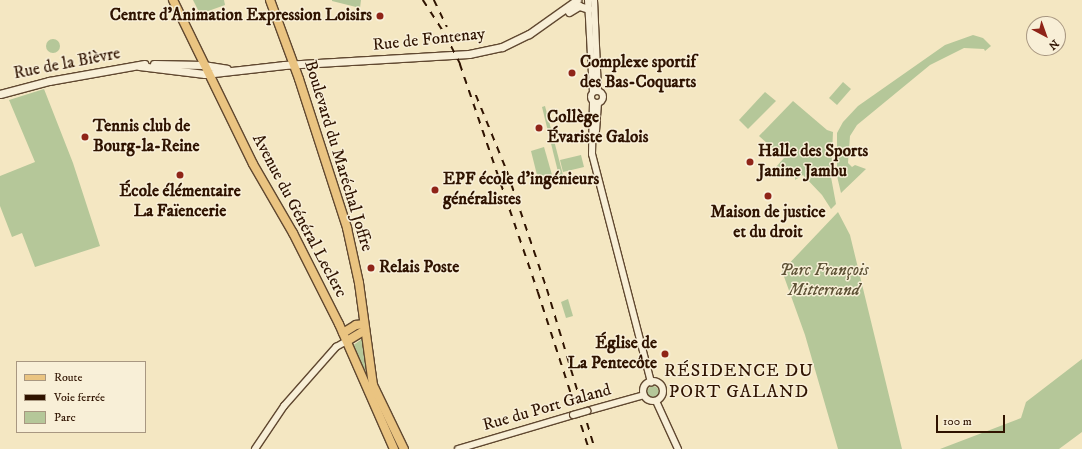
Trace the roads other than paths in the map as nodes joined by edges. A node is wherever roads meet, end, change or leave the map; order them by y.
1 (173, 0) edge
2 (270, 0) edge
3 (577, 0) edge
4 (588, 0) edge
5 (594, 0) edge
6 (588, 9) junction
7 (556, 17) junction
8 (203, 65) junction
9 (294, 65) junction
10 (139, 66) junction
11 (231, 70) junction
12 (208, 74) junction
13 (595, 92) junction
14 (0, 94) edge
15 (595, 102) junction
16 (364, 327) junction
17 (343, 333) junction
18 (347, 341) junction
19 (651, 382) junction
20 (644, 395) junction
21 (656, 401) junction
22 (255, 449) edge
23 (394, 449) edge
24 (404, 449) edge
25 (458, 449) edge
26 (678, 449) edge

1 - 8 main road, Avenue du Général Leclerc
2 - 9 main road, Boulevard du Maréchal Joffre
3 - 7 main road, Rue de Fontenay
4 - 6 street
5 - 13 street
6 - 7 main road
6 - 13 street
7 - 9 main road, Rue de Fontenay
8 - 10 main road, Rue de la Bièvre
8 - 11 main road, Rue de la Bièvre
8 - 12 main road, Avenue du Général Leclerc
9 - 11 main road, Rue de Fontenay
9 - 16 main road, Boulevard du Maréchal Joffre
10 - 12 main road, Rue de la Bièvre
10 - 14 main road, Rue de la Bièvre
11 - 12 main road, Rue de la Bièvre
12 - 17 main road, Avenue du Général Leclerc
13 - 15 street
13 - 15 street
15 - 19 street
16 - 17 main road
16 - 18 main road
16 - 24 main road
17 - 18 main road, Avenue du Général Leclerc
18 - 22 street
18 - 23 main road, Avenue du Général Leclerc
19 - 20 street
19 - 21 street
20 - 21 street
20 - 25 street, Rue du Port Galand, bridge
21 - 26 street

